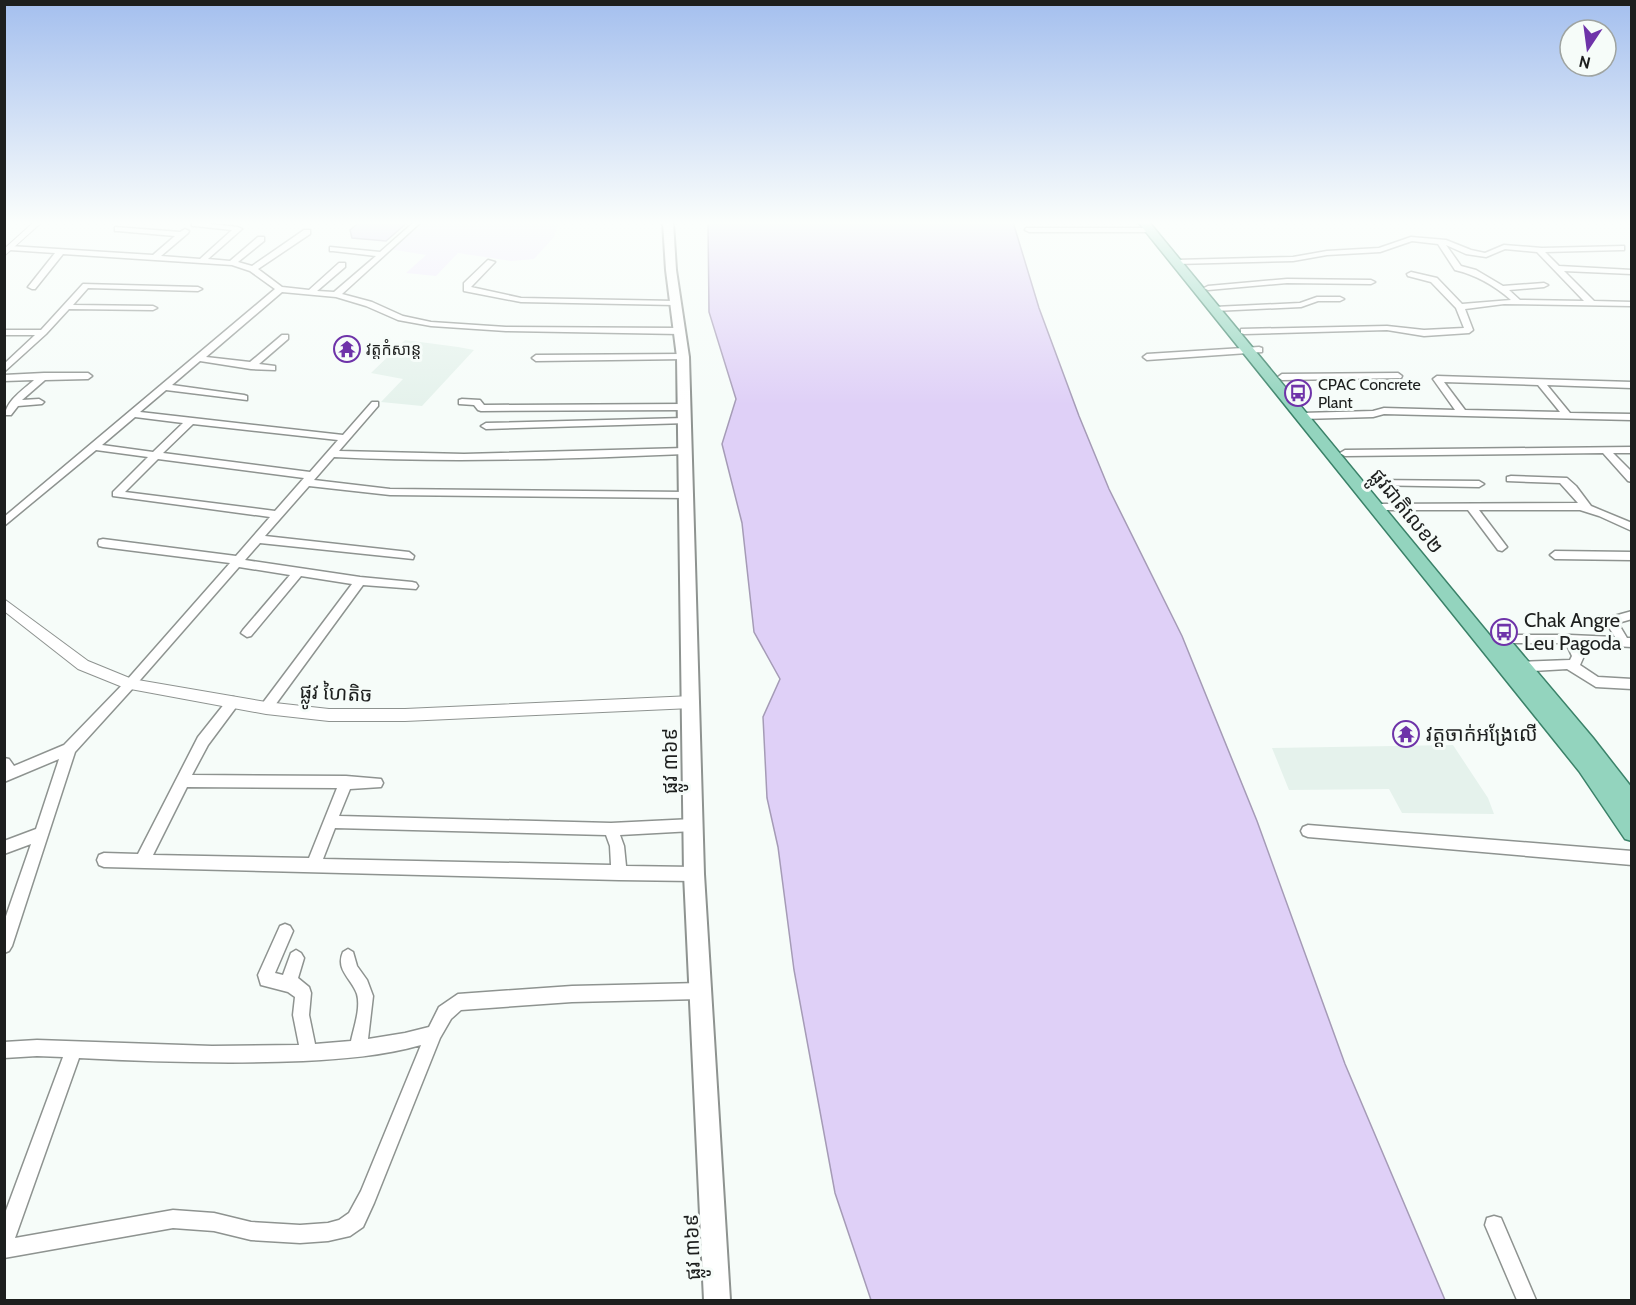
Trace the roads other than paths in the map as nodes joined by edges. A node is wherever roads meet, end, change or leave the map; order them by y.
1 (35, 283) edge
2 (272, 283) edge
3 (321, 283) edge
4 (349, 283) edge
5 (469, 283) edge
6 (673, 283) edge
7 (1198, 283) edge
8 (1203, 283) edge
9 (1266, 283) edge
10 (1437, 283) edge
11 (1493, 283) edge
12 (1571, 283) edge
13 (1544, 285) dead end
14 (32, 287) dead end
15 (1208, 288) junction
16 (1502, 288) junction
17 (198, 289) dead end
18 (280, 289) junction
19 (312, 291) junction
20 (336, 295) junction
21 (1340, 299) dead end
22 (1518, 302) junction
23 (675, 303) junction
24 (1591, 303) junction
25 (1632, 304) edge
26 (66, 307) junction
27 (1460, 307) junction
28 (153, 308) dead end
29 (1219, 308) junction
30 (680, 331) junction
31 (1244, 331) junction
32 (43, 332) junction
33 (4, 333) edge
34 (285, 337) dead end
35 (1254, 350) junction
36 (683, 357) junction
37 (1147, 357) dead end
38 (197, 358) junction
39 (536, 358) dead end
40 (250, 366) junction
41 (4, 369) edge
42 (272, 369) dead end
43 (44, 376) junction
44 (88, 376) dead end
45 (1398, 376) dead end
46 (4, 378) edge
47 (1286, 381) junction
48 (1540, 382) junction
49 (1329, 384) dead end
50 (1632, 385) edge
51 (162, 387) junction
52 (244, 398) dead end
53 (39, 402) dead end
54 (462, 402) dead end
55 (14, 403) junction
56 (375, 404) dead end
57 (1461, 411) junction
58 (8, 413) dead end
59 (130, 414) junction
60 (685, 414) junction
61 (1308, 415) junction
62 (1567, 415) junction
63 (1632, 417) edge
64 (189, 422) junction
65 (486, 426) dead end
66 (345, 438) junction
67 (93, 447) junction
68 (1605, 450) junction
69 (1632, 450) edge
70 (685, 451) junction
71 (1345, 453) junction
72 (158, 454) junction
73 (331, 454) junction
74 (309, 479) junction
75 (1511, 479) dead end
76 (1632, 479) edge
77 (1370, 483) junction
78 (1479, 484) dead end
79 (686, 495) junction
80 (1382, 506) junction
81 (1471, 506) junction
82 (1586, 507) junction
83 (278, 515) junction
84 (4, 522) edge
85 (1632, 528) edge
86 (257, 539) junction
87 (103, 543) dead end
88 (1502, 547) dead end
89 (1555, 555) dead end
90 (409, 556) dead end
91 (1632, 556) edge
92 (238, 561) junction
93 (298, 572) junction
94 (360, 581) junction
95 (412, 586) dead end
96 (4, 604) edge
97 (1632, 615) edge
98 (247, 633) dead end
99 (1499, 639) junction
100 (1570, 639) junction
101 (1628, 643) edge
102 (1574, 666) junction
103 (1514, 667) junction
104 (130, 684) junction
105 (1632, 684) edge
106 (233, 702) junction
107 (692, 702) junction
108 (266, 708) junction
109 (69, 749) junction
110 (7, 771) edge
111 (184, 781) junction
112 (346, 782) junction
113 (376, 783) dead end
114 (1632, 805) edge
115 (331, 822) junction
116 (693, 825) junction
117 (611, 829) junction
118 (1308, 831) dead end
119 (1632, 832) edge
120 (41, 833) junction
121 (4, 848) edge
122 (1632, 858) edge
123 (104, 860) dead end
124 (142, 861) junction
125 (313, 865) junction
126 (619, 873) junction
127 (694, 874) junction
128 (285, 931) dead end
129 (5, 941) edge
130 (296, 957) dead end
131 (348, 957) dead end
132 (292, 985) junction
133 (700, 991) junction
134 (434, 1033) junction
135 (74, 1049) junction
136 (358, 1049) junction
137 (4, 1050) edge
138 (309, 1053) junction
139 (1494, 1226) dead end
140 (4, 1243) edge
141 (4, 1249) edge
142 (717, 1300) edge
143 (1527, 1300) edge

1 - 14 street
2 - 18 street
3 - 19 street
4 - 20 street
5 - 23 street
6 - 23 main road, ផ្លូវ ៣៦៩
7 - 29 main road, ផ្លូវជាតិលេខ២
8 - 15 main road, ផ្លូវជាតិលេខ២
9 - 15 street
10 - 27 street
11 - 16 street
12 - 24 street
13 - 16 street
15 - 29 main road, ផ្លូវជាតិលេខ២
16 - 22 street
17 - 26 street
18 - 19 street
18 - 38 street
19 - 20 street
20 - 30 street
21 - 29 street
22 - 24 street
22 - 27 street
23 - 30 main road, ផ្លូវ ៣៦៩
24 - 25 street
26 - 28 street
26 - 32 street
27 - 31 street
29 - 31 main road, ផ្លូវជាតិលេខ២
29 - 35 main road, ផ្លូវជាតិលេខ២
30 - 36 main road, ផ្លូវ ៣៦៩
31 - 35 main road, ផ្លូវជាតិលេខ២
32 - 33 street
32 - 41 street
34 - 40 street
35 - 37 street
35 - 47 main road, ផ្លូវជាតិលេខ២
35 - 61 main road, ផ្លូវជាតិលេខ២
36 - 39 street
36 - 60 main road, ផ្លូវ ៣៦៩
38 - 40 street
38 - 51 street
40 - 42 street
43 - 44 street
43 - 46 street
43 - 55 street
45 - 47 street
47 - 49 street
47 - 61 main road, ផ្លូវជាតិលេខ២
48 - 50 street
48 - 57 street
48 - 62 street
51 - 52 street
51 - 59 street
53 - 55 street
54 - 60 street
55 - 58 street
56 - 66 street
57 - 61 street
57 - 62 street
59 - 64 street
59 - 67 street
60 - 65 street
60 - 70 main road, ផ្លូវ ៣៦៩
61 - 71 main road, ផ្លូវជាតិលេខ២
61 - 80 main road, ផ្លូវជាតិលេខ២
62 - 63 street
64 - 66 street
64 - 72 street
66 - 73 street
67 - 72 street
67 - 84 street
68 - 69 street
68 - 71 street
68 - 76 street
70 - 73 street
70 - 79 main road, ផ្លូវ ៣៦៩
71 - 77 main road, ផ្លូវជាតិលេខ២
72 - 74 street
72 - 83 street
73 - 74 street
74 - 79 street
74 - 83 street
75 - 82 street
77 - 78 street
77 - 80 main road, ផ្លូវជាតិលេខ២
79 - 107 main road, ផ្លូវ ៣៦៩
80 - 81 street
80 - 99 main road, ផ្លូវជាតិលេខ២
80 - 103 main road, ផ្លូវជាតិលេខ២
81 - 82 street
81 - 88 street
82 - 85 street
83 - 86 street
86 - 90 street
86 - 92 street
87 - 92 street
89 - 91 street
92 - 93 street
92 - 104 street
93 - 94 street
93 - 98 street
94 - 95 street
94 - 108 street
96 - 104 street, ផ្លូវ ហៃតិច
97 - 101 street
99 - 100 street
99 - 103 main road, ផ្លូវជាតិលេខ២
100 - 101 street
100 - 102 street
102 - 103 street
102 - 105 street
103 - 114 main road, ផ្លូវជាតិលេខ២
103 - 119 main road, ផ្លូវជាតិលេខ២
104 - 106 street, ផ្លូវ ហៃតិច
104 - 109 street
106 - 108 street, ផ្លូវ ហៃតិច
106 - 111 street
107 - 108 street, ផ្លូវ ហៃតិច
107 - 116 main road, ផ្លូវ ៣៦៩
109 - 110 street
109 - 120 street
111 - 112 street
111 - 124 street
112 - 113 street
112 - 115 street
115 - 117 street
115 - 125 street
116 - 117 street
116 - 127 main road, ផ្លូវ ៣៦៩
117 - 126 street
118 - 122 street
120 - 121 street
120 - 129 street
123 - 124 street
124 - 125 street
125 - 126 street
126 - 127 street
127 - 133 main road, ផ្លូវ ៣៦៩
128 - 132 street
130 - 132 street
131 - 136 street
132 - 138 street
133 - 134 street
133 - 142 main road, ផ្លូវ ៣៦៩
134 - 136 street
134 - 141 street
135 - 137 street
135 - 138 street
135 - 140 street
136 - 138 street
139 - 143 street

